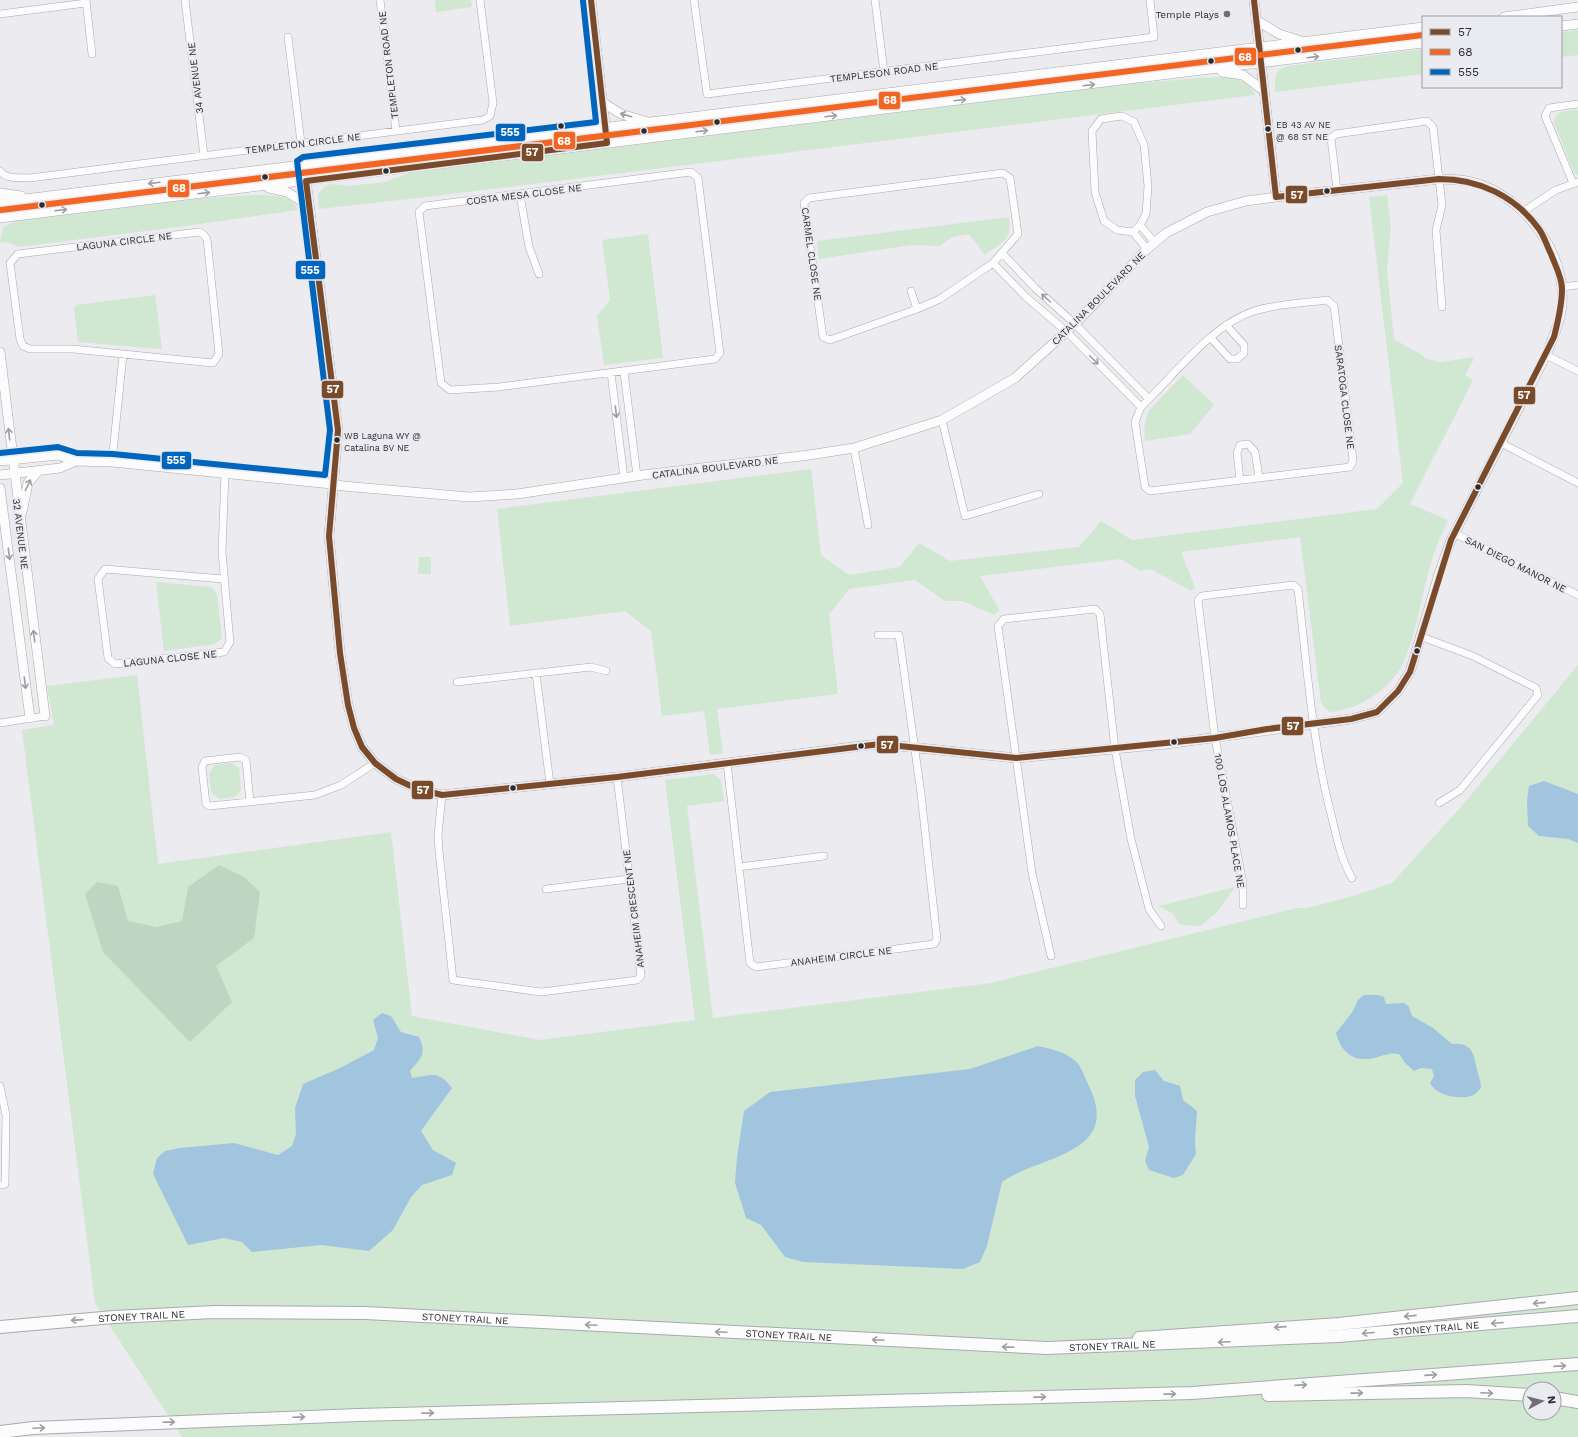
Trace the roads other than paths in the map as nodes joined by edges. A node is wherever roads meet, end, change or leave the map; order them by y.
1 (185, 0) edge
2 (380, 0) edge
3 (480, 0) edge
4 (590, 0) edge
5 (694, 0) edge
6 (875, 0) edge
7 (1150, 0) edge
8 (1254, 0) edge
9 (86, 1) edge
10 (1578, 8) edge
11 (0, 14) edge
12 (1512, 16) edge
13 (1256, 20) junction
14 (1578, 24) edge
15 (1562, 26) edge
16 (1422, 27) edge
17 (288, 37) dead end
18 (1306, 42) junction
19 (1422, 43) edge
20 (1259, 47) junction
21 (92, 54) dead end
22 (1261, 63) junction
23 (1207, 70) junction
24 (884, 72) junction
25 (1263, 90) junction
26 (602, 102) junction
27 (1578, 104) edge
28 (653, 123) junction
29 (606, 128) junction
30 (396, 131) junction
31 (301, 143) junction
32 (607, 143) junction
33 (204, 156) junction
34 (304, 166) junction
35 (0, 171) edge
36 (1439, 179) junction
37 (306, 181) junction
38 (1575, 182) edge
39 (259, 186) junction
40 (1337, 190) junction
41 (0, 193) edge
42 (520, 195) junction
43 (1276, 197) junction
44 (34, 198) junction
45 (0, 202) edge
46 (309, 206) junction
47 (1524, 211) junction
48 (4, 217) edge
49 (1140, 225) junction
50 (0, 226) edge
51 (1133, 232) junction
52 (1154, 243) junction
53 (1147, 249) junction
54 (1002, 253) junction
55 (993, 263) junction
56 (539, 274) dead end
57 (1578, 286) edge
58 (1562, 287) junction
59 (911, 291) dead end
60 (1442, 307) dead end
61 (917, 309) junction
62 (1075, 324) junction
63 (1226, 325) junction
64 (1067, 332) junction
65 (1211, 338) junction
66 (0, 352) edge
67 (1546, 354) junction
68 (123, 355) junction
69 (1578, 371) edge
70 (624, 372) junction
71 (612, 373) junction
72 (1149, 399) junction
73 (1141, 407) junction
74 (942, 420) junction
75 (1502, 442) junction
76 (854, 448) junction
77 (12, 460) junction
78 (0, 461) edge
79 (76, 461) junction
80 (112, 462) junction
81 (38, 471) junction
82 (14, 473) junction
83 (225, 473) junction
84 (0, 474) edge
85 (637, 476) junction
86 (1259, 477) junction
87 (624, 478) junction
88 (1240, 480) junction
89 (1578, 483) edge
90 (332, 484) junction
91 (0, 488) edge
92 (1039, 494) dead end
93 (868, 525) dead end
94 (21, 530) junction
95 (1454, 533) junction
96 (223, 579) junction
97 (1578, 595) edge
98 (878, 635) dead end
99 (1422, 637) junction
100 (606, 671) dead end
101 (536, 673) junction
102 (457, 682) dead end
103 (44, 716) joint
104 (30, 718) junction
105 (0, 722) edge
106 (1313, 725) junction
107 (1215, 738) junction
108 (915, 747) junction
109 (1115, 749) junction
110 (1016, 758) junction
111 (374, 763) junction
112 (727, 763) junction
113 (617, 777) junction
114 (550, 784) junction
115 (442, 795) junction
116 (250, 802) junction
117 (1439, 803) dead end
118 (824, 856) dead end
119 (739, 867) junction
120 (1352, 878) dead end
121 (629, 879) junction
122 (546, 889) dead end
123 (1243, 905) dead end
124 (1161, 926) dead end
125 (1050, 956) dead end
126 (0, 1086) edge
127 (0, 1185) edge
128 (1578, 1298) edge
129 (1578, 1316) edge
130 (0, 1327) edge
131 (1047, 1348) junction
132 (1578, 1364) edge
133 (1192, 1393) junction
134 (1522, 1394) edge
135 (1562, 1399) edge
136 (1578, 1402) edge
137 (0, 1432) edge

1 - 33 street, 34 AVENUE NE
2 - 30 street, TEMPLETON ROAD NE
3 - 30 street, TEMPLETON CIRCLE NE
4 - 26 street
5 - 24 street, TEMPLESON ROAD NE
6 - 24 street
7 - 24 street, TEMPLESON ROAD NE
8 - 13 street
9 - 11 street
9 - 21 street
10 - 12 street
13 - 18 street
13 - 20 street
14 - 15 street
16 - 18 street
17 - 31 street
18 - 20 street
22 -> 19 street
20 - 22 street
20 - 28 street
22 - 23 street
22 - 25 street
23 - 25 street
32 -> 23 street
25 - 43 street
28 -> 26 street
26 - 29 street
27 - 38 street
28 - 29 street
29 - 32 street
29 - 34 street
30 - 31 street, TEMPLETON CIRCLE NE
31 - 33 street, TEMPLETON CIRCLE NE
32 - 37 street
33 - 35 street, TEMPLETON CIRCLE NE
34 - 37 street
34 -> 44 street
36 - 40 street, CATALINA BOULEVARD NE
36 - 40 street
36 - 47 street, CATALINA BOULEVARD NE
36 - 60 street
37 - 39 street
37 - 46 street
38 - 47 street
39 - 46 street
48 -> 39 street
40 - 43 street, CATALINA BOULEVARD NE
41 - 44 street
42 - 56 street
42 - 70 street, COSTA MESA CLOSE NE
42 - 71 street, COSTA MESA CLOSE NE
43 - 52 street, CATALINA BOULEVARD NE
44 - 45 street
46 - 90 street
47 - 58 street, CATALINA BOULEVARD NE
48 - 50 street
49 - 51 street
49 - 51 street
49 - 52 street
51 - 53 street
52 - 53 street, CATALINA BOULEVARD NE
53 - 62 street, CATALINA BOULEVARD NE
54 - 55 street, CARMEL CLOSE NE
54 - 61 street, CARMEL CLOSE NE
62 -> 54 street
55 - 61 street, CARMEL CLOSE NE
55 - 64 street
57 - 58 street
58 - 67 street
59 - 61 street
62 - 64 street, CATALINA BOULEVARD NE
62 - 72 street
63 - 65 street, SARATOGA CLOSE NE
63 - 65 street
63 - 86 street, SARATOGA CLOSE NE
64 -> 73 street
64 - 74 street, CATALINA BOULEVARD NE
65 - 72 street, SARATOGA CLOSE NE
77 -> 66 street, 32 AVENUE NE
67 - 69 street
67 - 75 street
68 - 68 street, LAGUNA CIRCLE NE
68 - 80 street
70 - 71 street, COSTA MESA CLOSE NE
70 - 85 street
71 -> 87 street
72 - 73 street, SARATOGA CLOSE NE
73 - 88 street, SARATOGA CLOSE NE
74 - 76 street, CATALINA BOULEVARD NE
74 - 92 street
75 - 89 street
75 - 95 street
76 - 85 street, CATALINA BOULEVARD NE
76 - 93 street
77 - 78 street, CATALINA BOULEVARD NE
77 - 79 street, CATALINA BOULEVARD NE
77 - 82 street, 32 AVENUE NE
79 - 80 street, CATALINA BOULEVARD NE
79 - 81 street, CATALINA BOULEVARD NE
80 - 83 street, CATALINA BOULEVARD NE
81 - 82 street, CATALINA BOULEVARD NE
94 -> 81 street
82 - 84 street, CATALINA BOULEVARD NE
82 - 94 street, 32 AVENUE NE
83 - 90 street, CATALINA BOULEVARD NE
83 - 96 street, LAGUNA CLOSE NE
85 - 87 street, CATALINA BOULEVARD NE
86 - 88 street, SARATOGA CLOSE NE
86 - 88 street
87 - 90 street, CATALINA BOULEVARD NE
90 - 111 street
91 -> 104 street, 32 AVENUE NE
103 -> 94 street, 32 AVENUE NE
95 - 97 street, SAN DIEGO MANOR NE
95 - 99 street
96 - 96 street, LAGUNA CLOSE NE
98 - 108 street
99 - 106 street
99 - 117 street
100 - 101 street
101 - 102 street
101 - 114 street
103 - 104 street
104 - 105 street
106 - 107 street
106 - 107 street, 100 LOS ALAMOS PLACE NE
106 - 120 street
107 - 109 street
107 - 123 street, 100 LOS ALAMOS PLACE NE
108 - 110 street
108 - 112 street
108 - 119 street, ANAHEIM CIRCLE NE
109 - 110 street
109 - 110 street
109 - 124 street
110 - 125 street
111 - 115 street
111 - 116 street
112 - 113 street
112 - 119 street, ANAHEIM CIRCLE NE
113 - 114 street
113 - 121 street, ANAHEIM CRESCENT NE
114 - 115 street
115 - 121 street, ANAHEIM CRESCENT NE
116 - 116 street
118 - 119 street
121 - 122 street
126 - 127 street
128 -> 131 highway
129 -> 131 highway, STONEY TRAIL NE
131 -> 130 highway, STONEY TRAIL NE
133 -> 132 highway
133 -> 134 highway
137 -> 133 highway
135 - 136 highway

